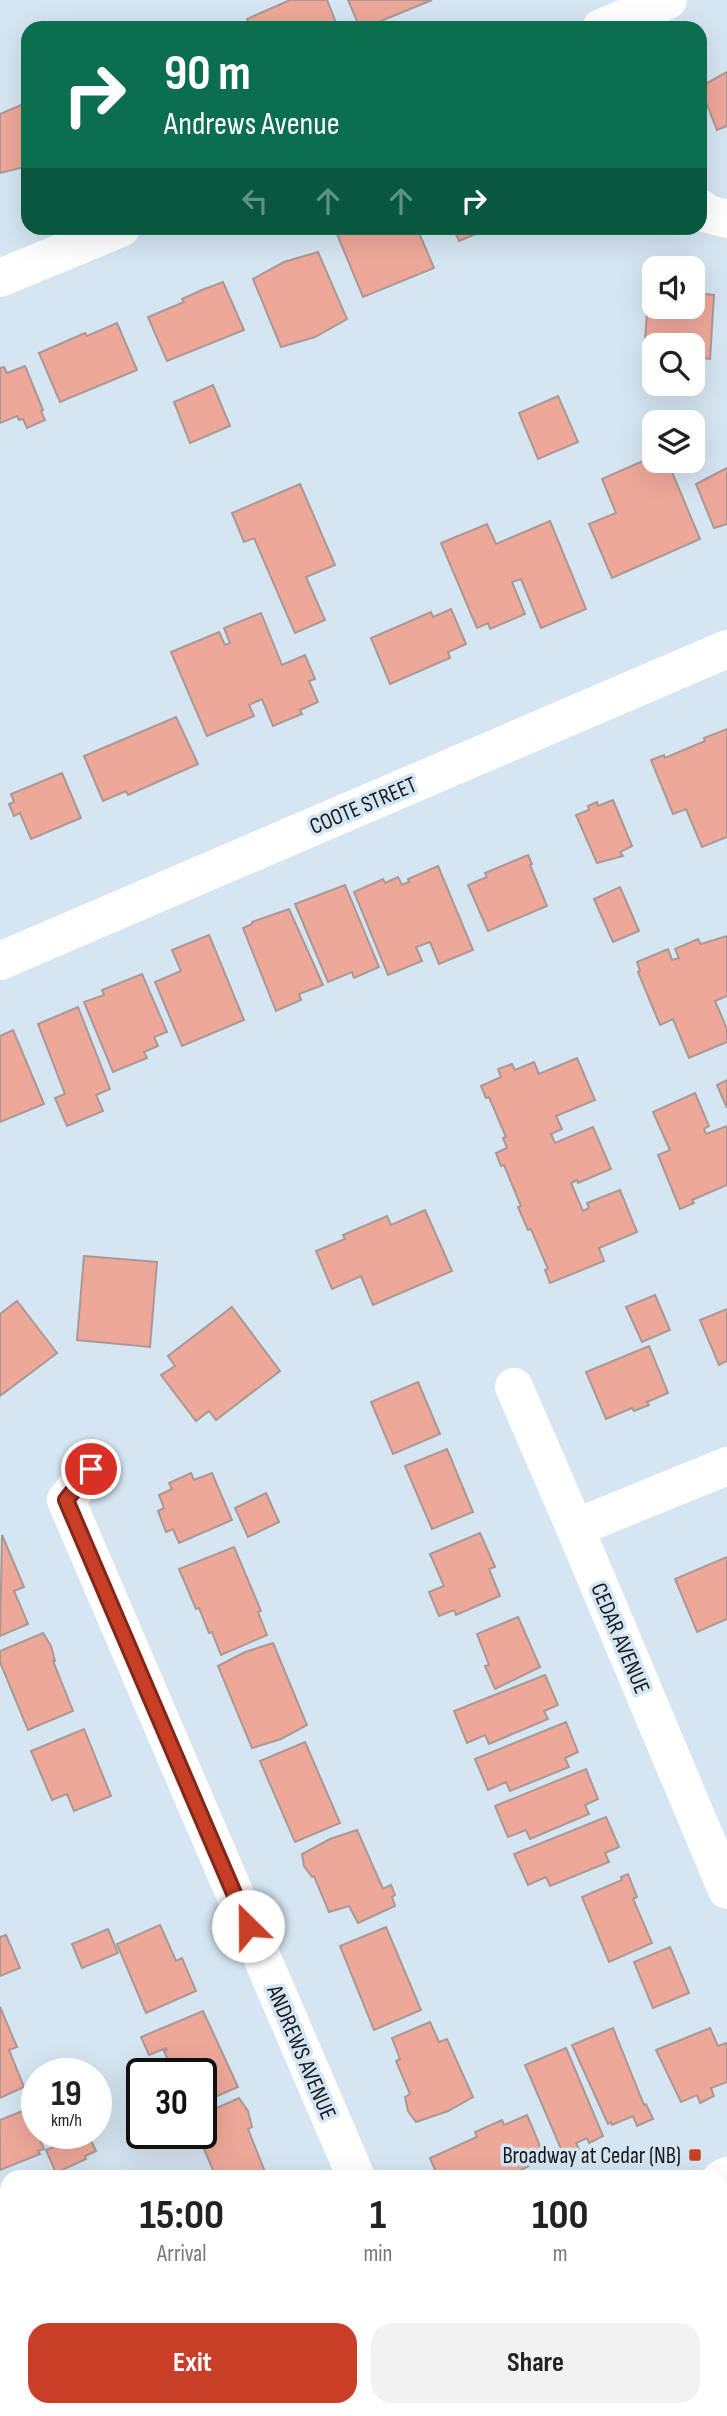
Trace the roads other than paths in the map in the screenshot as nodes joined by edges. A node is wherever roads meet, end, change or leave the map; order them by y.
1 (668, 0) edge
2 (619, 21) edge
3 (707, 213) edge
4 (727, 219) edge
5 (104, 235) edge
6 (0, 278) edge
7 (727, 649) edge
8 (0, 961) edge
9 (514, 1387) dead end
10 (727, 1466) edge
11 (91, 1469) dead end
12 (575, 1528) junction
13 (727, 1891) edge
14 (353, 2170) edge

1 - 2 street
3 - 4 street
5 - 6 street
7 - 8 street, COOTE STREET
9 - 12 street, CEDAR AVENUE
10 - 12 street
11 - 14 street, ANDREWS AVENUE
12 - 13 street, CEDAR AVENUE

